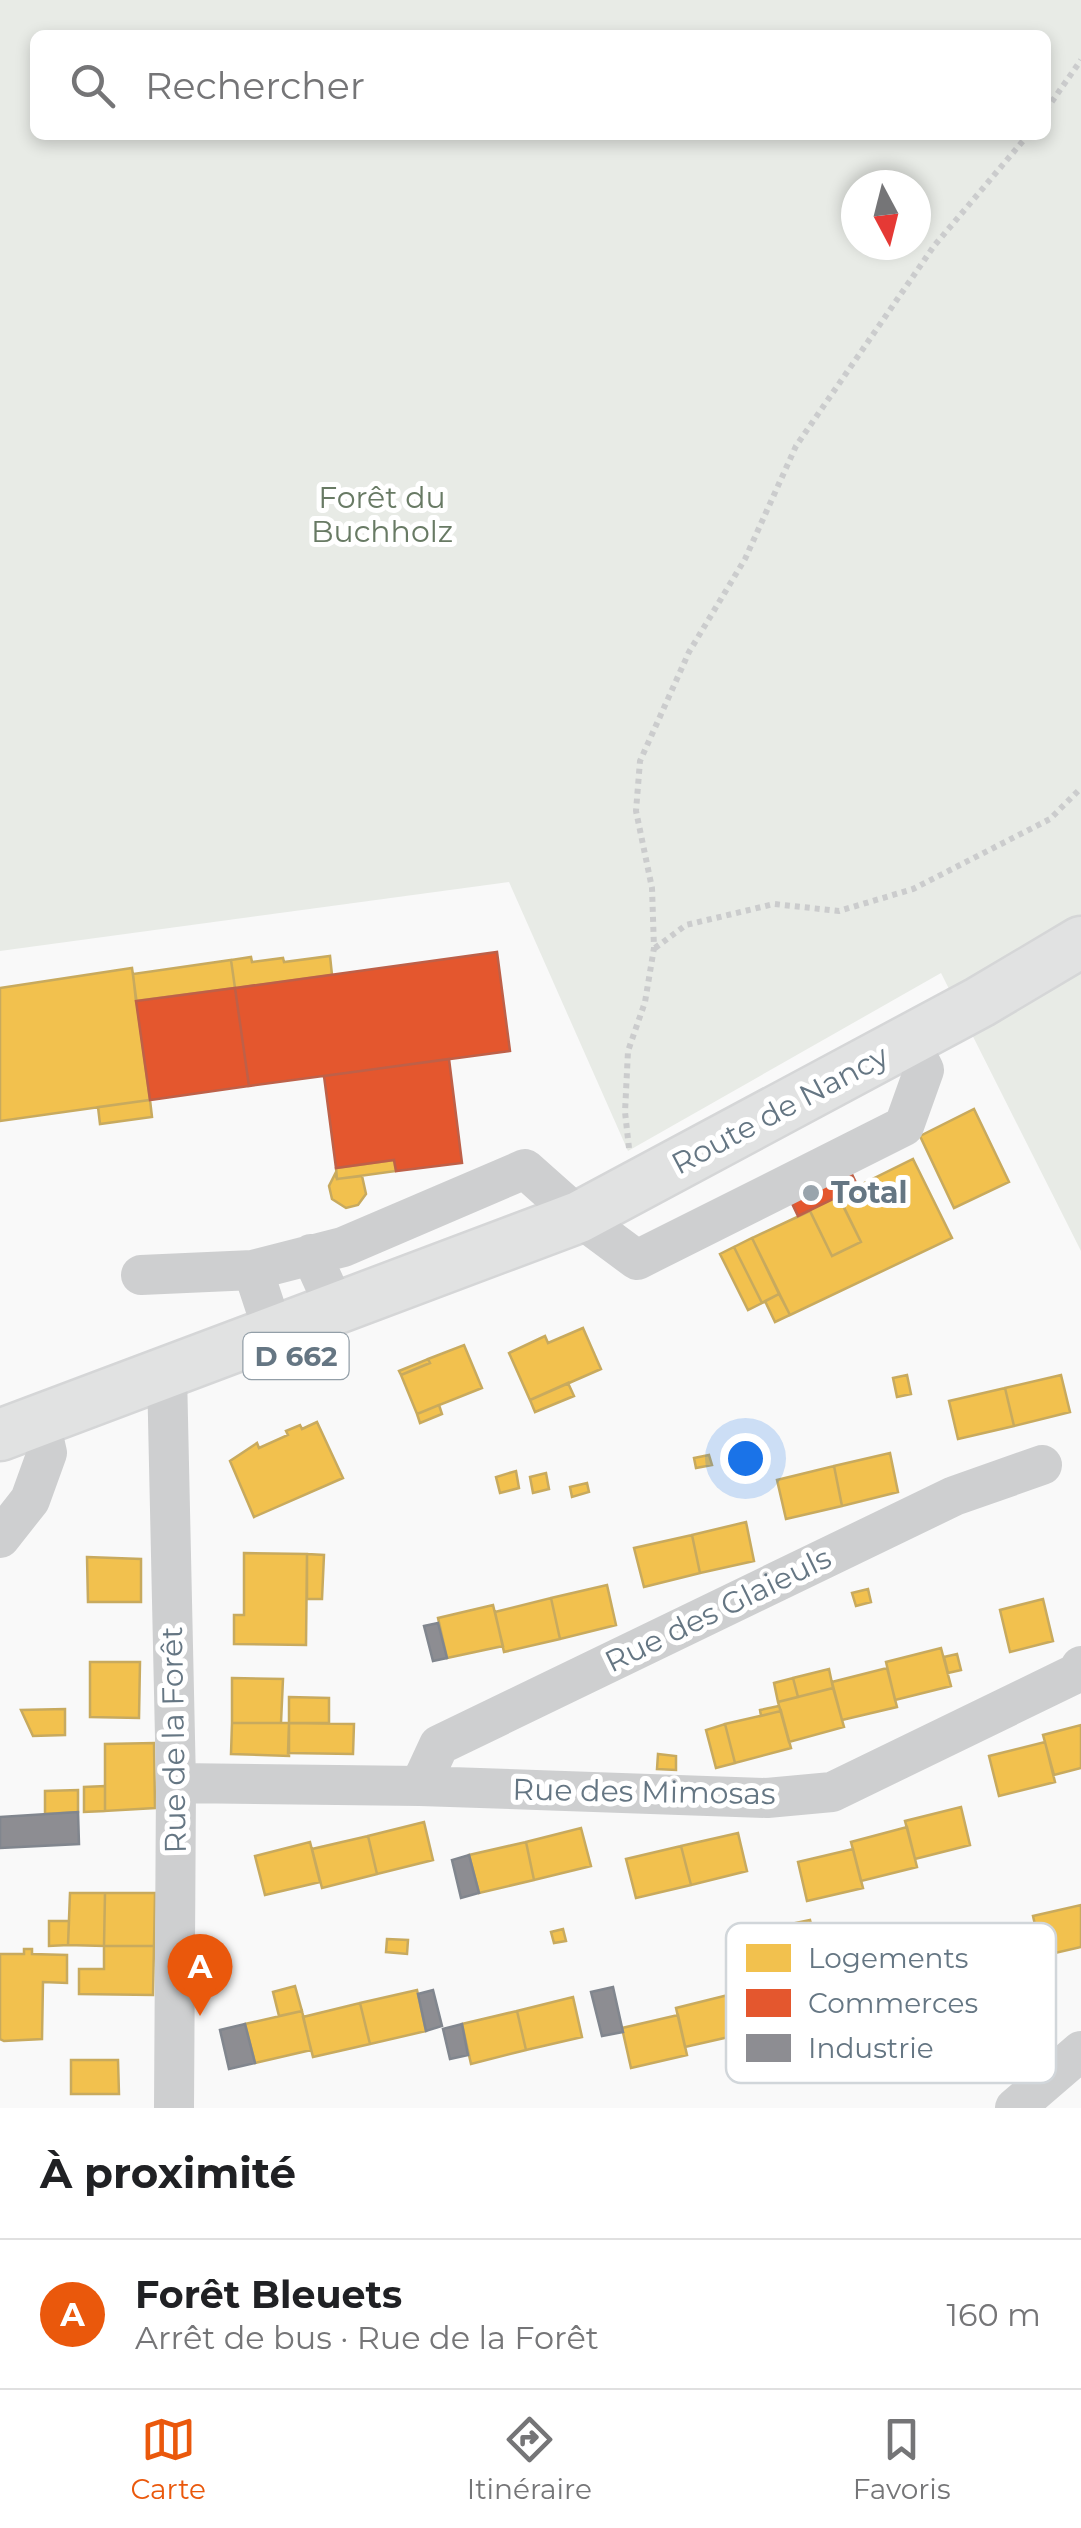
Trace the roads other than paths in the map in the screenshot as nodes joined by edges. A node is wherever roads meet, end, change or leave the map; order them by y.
1 (1081, 942) edge
2 (909, 1040) junction
3 (579, 1217) junction
4 (311, 1254) junction
5 (253, 1270) junction
6 (142, 1275) dead end
7 (336, 1310) junction
8 (292, 1341) junction
9 (168, 1390) junction
10 (29, 1437) edge
11 (1042, 1465) dead end
12 (0, 1468) edge
13 (0, 1538) edge
14 (1081, 1666) edge
15 (176, 1783) junction
16 (420, 1786) junction
17 (1081, 2051) edge
18 (1056, 2073) edge
19 (1044, 2083) edge
20 (174, 2108) edge
21 (1015, 2108) edge

1 - 2 main road, Route de Nancy / D 662
2 - 3 main road, Route de Nancy / D 662
2 - 3 street
3 - 4 street
3 - 7 main road, Route de Nancy / D 662
3 - 8 main road, Route de Nancy / D 662
4 - 5 street
4 - 7 street
5 - 6 street
5 - 8 street
7 - 8 main road, Route de Nancy / D 662
8 - 9 main road, Route de Nancy / D 662
9 - 10 main road, Route de Nancy / D 662
9 - 15 street, Rue de la Forêt
10 - 12 main road, Route de Nancy / D 662
10 - 13 street
11 - 16 street, Rue des Glaieuls
14 - 16 street, Rue des Mimosas
15 - 16 street, Rue des Mimosas
15 - 20 street, Rue de la Forêt
17 - 18 street
19 - 21 street

